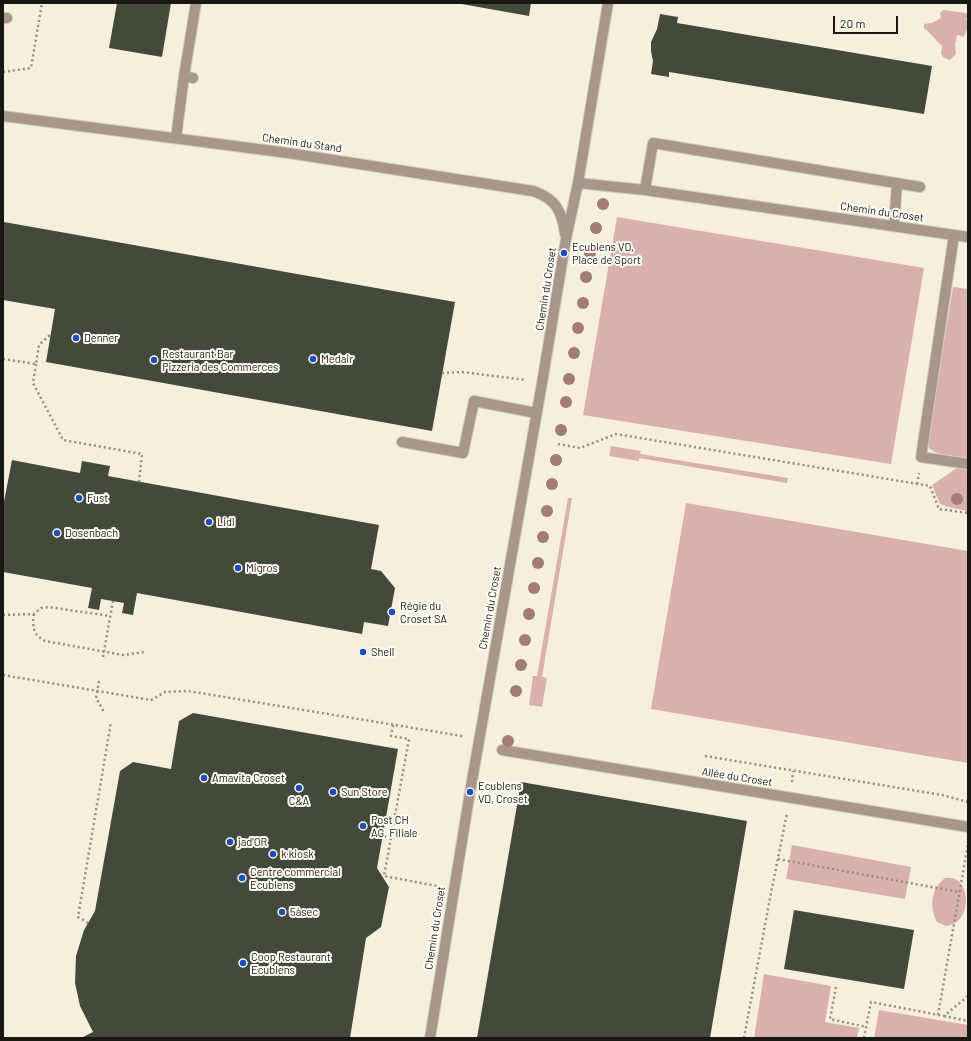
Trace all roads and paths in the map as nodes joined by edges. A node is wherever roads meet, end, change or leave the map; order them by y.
1 (42, 3) edge
2 (196, 3) edge
3 (608, 3) edge
4 (3, 72) edge
5 (3, 116) edge
6 (176, 138) junction
7 (578, 183) junction
8 (897, 183) junction
9 (920, 187) dead end
10 (645, 190) junction
11 (894, 226) junction
12 (954, 235) junction
13 (968, 237) edge
14 (566, 239) junction
15 (51, 334) dead end
16 (3, 359) edge
17 (36, 364) junction
18 (442, 373) dead end
19 (542, 383) junction
20 (536, 413) junction
21 (402, 442) dead end
22 (558, 444) dead end
23 (968, 464) edge
24 (139, 482) dead end
25 (968, 513) edge
26 (113, 601) dead end
27 (34, 614) junction
28 (3, 616) edge
29 (110, 616) junction
30 (103, 652) junction
31 (144, 652) dead end
32 (103, 657) dead end
33 (3, 675) edge
34 (99, 681) dead end
35 (97, 691) junction
36 (104, 712) dead end
37 (111, 722) dead end
38 (393, 725) junction
39 (462, 736) dead end
40 (502, 750) dead end
41 (705, 756) dead end
42 (794, 771) junction
43 (793, 778) dead end
44 (790, 797) junction
45 (968, 802) edge
46 (968, 827) edge
47 (968, 844) edge
48 (778, 859) junction
49 (437, 886) dead end
50 (960, 892) junction
51 (88, 923) dead end
52 (836, 987) dead end
53 (968, 996) edge
54 (938, 1015) junction
55 (944, 1016) junction
56 (968, 1021) edge
57 (866, 1027) junction
58 (430, 1038) edge
59 (744, 1038) edge
60 (864, 1038) edge

1 - 4 path
2 - 6 street
3 - 7 street, Chemin du Croset
5 - 6 street, Chemin du Stand
6 - 14 street, Chemin du Stand
7 - 10 street, Chemin du Croset
7 - 14 street, Chemin du Croset
8 - 9 street
8 - 10 street
8 - 11 street
10 - 11 street, Chemin du Croset
11 - 12 street, Chemin du Croset
12 - 13 street, Chemin du Croset
12 - 23 street
14 - 19 street, Chemin du Croset
15 - 17 path
16 - 17 path
17 - 24 path
18 - 19 path
19 - 20 street, Chemin du Croset
20 - 21 street
20 - 58 street, Chemin du Croset
22 - 25 path
26 - 29 path
27 - 28 path
27 - 29 path
27 - 30 path
29 - 30 path
30 - 31 path
30 - 32 path
33 - 35 path
34 - 35 path
35 - 36 path
35 - 38 path
37 - 51 path
38 - 39 path
38 - 49 path
40 - 44 street, Allée du Croset
41 - 42 path
42 - 43 path
42 - 45 path
44 - 46 street, Allée du Croset
44 - 48 path
47 - 50 path
48 - 50 path
48 - 59 path
50 - 54 path
52 - 57 path
53 - 55 path
54 - 55 path
54 - 57 path
55 - 56 path
57 - 60 path

